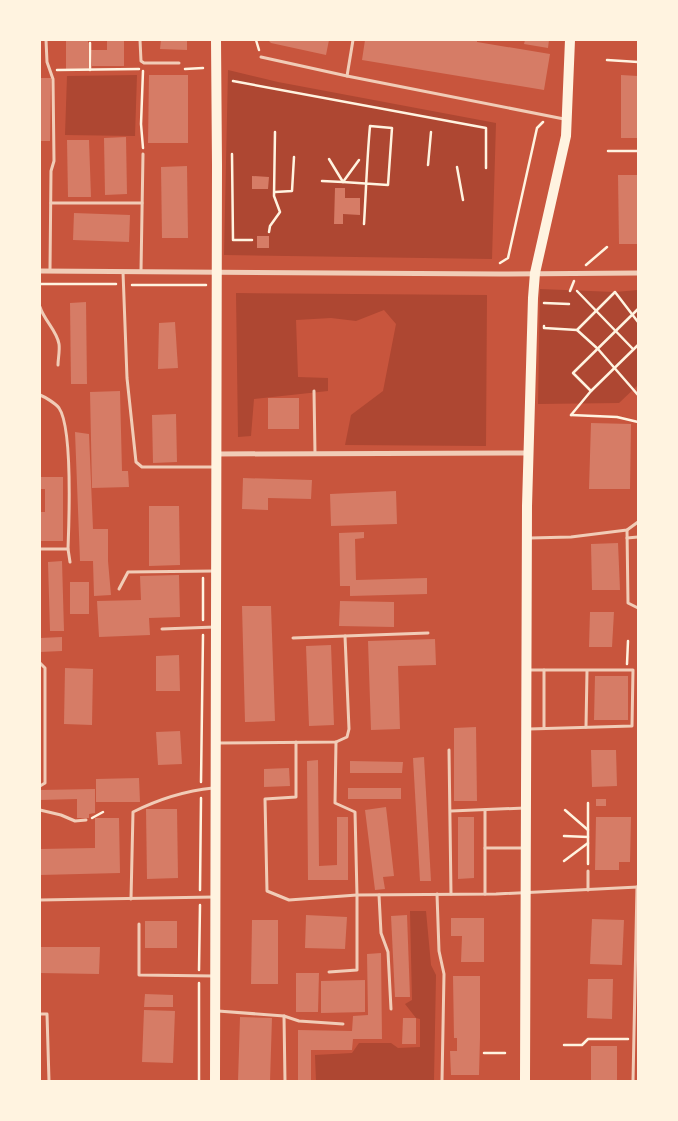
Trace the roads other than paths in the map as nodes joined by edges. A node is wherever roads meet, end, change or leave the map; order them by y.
1 (46, 40) edge
2 (140, 40) edge
3 (216, 40) edge
4 (353, 40) edge
5 (570, 40) edge
6 (261, 57) dead end
7 (179, 63) dead end
8 (347, 76) junction
9 (566, 120) junction
10 (143, 154) road end
11 (51, 203) junction
12 (142, 203) junction
13 (40, 270) edge
14 (50, 270) junction
15 (123, 271) junction
16 (141, 271) junction
17 (216, 271) junction
18 (535, 273) junction
19 (638, 273) edge
20 (40, 307) edge
21 (58, 365) dead end
22 (314, 392) dead end
23 (40, 395) edge
24 (215, 454) junction
25 (315, 454) junction
26 (528, 454) junction
27 (215, 467) junction
28 (638, 522) edge
29 (627, 530) junction
30 (638, 537) edge
31 (527, 538) junction
32 (627, 538) junction
33 (40, 549) edge
34 (68, 549) junction
35 (70, 562) dead end
36 (215, 570) junction
37 (119, 589) dead end
38 (638, 608) edge
39 (216, 627) junction
40 (162, 629) dead end
41 (428, 633) dead end
42 (345, 636) junction
43 (294, 638) dead end
44 (40, 663) edge
45 (526, 670) junction
46 (544, 670) junction
47 (587, 670) junction
48 (632, 726) junction
49 (638, 726) edge
50 (544, 728) junction
51 (586, 728) junction
52 (526, 729) junction
53 (296, 742) junction
54 (336, 742) junction
55 (216, 743) junction
56 (449, 750) dead end
57 (40, 786) edge
58 (215, 788) junction
59 (526, 808) junction
60 (40, 810) edge
61 (485, 810) junction
62 (451, 812) junction
63 (86, 820) road end
64 (485, 848) junction
65 (526, 848) junction
66 (588, 870) road end
67 (637, 887) edge
68 (588, 890) junction
69 (526, 892) junction
70 (437, 894) junction
71 (451, 894) junction
72 (485, 894) junction
73 (357, 895) junction
74 (379, 895) junction
75 (215, 897) junction
76 (131, 899) junction
77 (40, 900) edge
78 (139, 924) dead end
79 (329, 972) dead end
80 (215, 976) junction
81 (391, 1009) dead end
82 (215, 1011) junction
83 (40, 1014) edge
84 (284, 1016) junction
85 (343, 1024) dead end
86 (49, 1081) edge
87 (215, 1081) edge
88 (285, 1081) edge
89 (442, 1081) edge
90 (525, 1081) edge
91 (634, 1081) edge

1 - 11 lane
2 - 7 lane
3 - 17 main road
4 - 8 lane
5 - 9 main road
6 - 8 lane
8 - 9 lane
9 - 18 main road
10 - 12 lane
11 - 12 lane
11 - 14 lane
12 - 16 lane
13 - 14 street
14 - 15 street
15 - 16 street
15 - 27 lane
16 - 17 street
17 - 18 street
17 - 24 main road
18 - 19 street
18 - 26 main road
20 - 21 lane
22 - 25 lane
23 - 34 lane
24 - 25 street
24 - 27 main road
25 - 26 street
26 - 31 main road
27 - 36 main road
28 - 29 lane
29 - 31 lane
29 - 32 lane
30 - 32 lane
31 - 45 main road
32 - 38 lane
33 - 34 lane
34 - 35 lane
36 - 37 lane
36 - 39 main road
39 - 40 lane
39 - 55 main road
41 - 42 lane
42 - 43 lane
42 - 54 lane
44 - 57 lane
45 - 46 lane
45 - 52 main road
46 - 47 lane
46 - 50 lane
47 - 48 lane
47 - 51 lane
48 - 49 lane
48 - 51 lane
50 - 51 lane
50 - 52 lane
52 - 59 main road
53 - 54 lane
53 - 55 lane
53 - 73 lane
54 - 73 lane
55 - 58 main road
56 - 62 lane
58 - 75 main road
58 - 76 lane
59 - 61 lane
59 - 65 main road
60 - 63 lane
61 - 62 lane
61 - 64 lane
62 - 71 lane
64 - 65 lane
64 - 72 lane
65 - 69 main road
66 - 68 lane
67 - 68 lane
67 - 91 lane
68 - 69 lane
69 - 72 lane
69 - 90 main road
70 - 71 lane
70 - 74 lane
70 - 89 lane
71 - 72 lane
73 - 74 lane
73 - 79 lane
74 - 81 lane
75 - 76 lane
75 - 80 main road
76 - 77 lane
78 - 80 lane
80 - 82 main road
82 - 84 lane
82 - 87 main road
83 - 86 lane
84 - 85 lane
84 - 88 lane

